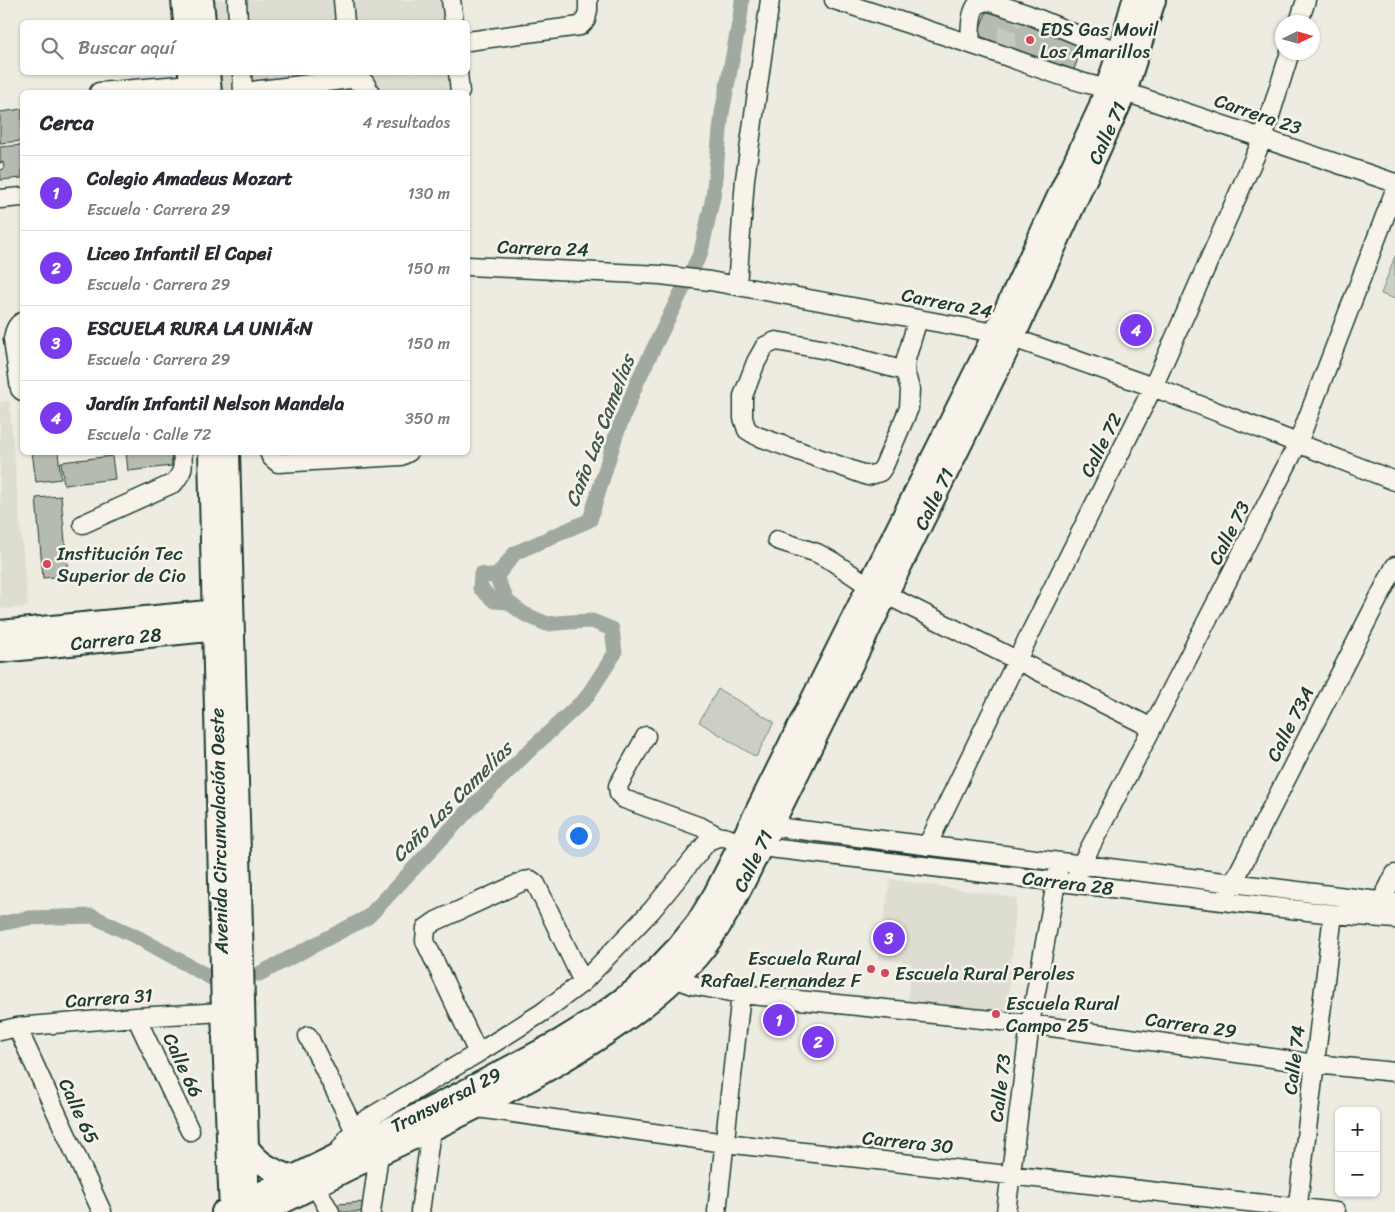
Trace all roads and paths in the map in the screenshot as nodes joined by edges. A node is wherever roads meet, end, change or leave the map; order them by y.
1 (183, 0) edge
2 (202, 0) edge
3 (237, 0) edge
4 (343, 0) edge
5 (451, 0) edge
6 (588, 0) edge
7 (770, 0) edge
8 (834, 0) edge
9 (1134, 0) edge
10 (1154, 0) edge
11 (1306, 0) edge
12 (1301, 15) edge
13 (185, 20) edge
14 (204, 20) edge
15 (238, 20) edge
16 (345, 20) edge
17 (454, 20) edge
18 (470, 41) edge
19 (971, 44) junction
20 (1118, 52) junction
21 (1287, 60) edge
22 (242, 75) edge
23 (458, 75) edge
24 (350, 76) edge
25 (198, 83) edge
26 (121, 90) edge
27 (243, 90) edge
28 (256, 90) edge
29 (369, 90) edge
30 (460, 90) edge
31 (1116, 91) junction
32 (1263, 138) junction
33 (1395, 183) edge
34 (1395, 190) edge
35 (20, 197) edge
36 (0, 199) edge
37 (470, 266) edge
38 (737, 286) junction
39 (918, 319) junction
40 (20, 323) edge
41 (1004, 336) junction
42 (905, 371) junction
43 (1153, 387) junction
44 (20, 389) edge
45 (1298, 443) junction
46 (182, 455) edge
47 (210, 455) edge
48 (228, 455) edge
49 (270, 455) edge
50 (403, 455) edge
51 (1395, 481) edge
52 (83, 524) dead end
53 (777, 540) dead end
54 (1395, 566) edge
55 (878, 590) junction
56 (223, 620) junction
57 (0, 632) edge
58 (0, 651) edge
59 (1017, 660) junction
60 (1152, 728) junction
61 (646, 736) dead end
62 (756, 835) junction
63 (718, 836) junction
64 (928, 846) junction
65 (1060, 862) junction
66 (1081, 865) junction
67 (1395, 874) edge
68 (1055, 881) junction
69 (1074, 883) junction
70 (1232, 884) junction
71 (1224, 901) junction
72 (1388, 902) edge
73 (1333, 914) junction
74 (1395, 919) edge
75 (666, 974) junction
76 (583, 982) junction
77 (741, 994) junction
78 (223, 1012) junction
79 (136, 1017) junction
80 (1030, 1024) junction
81 (8, 1029) edge
82 (308, 1036) dead end
83 (478, 1054) junction
84 (1315, 1064) junction
85 (1395, 1072) edge
86 (477, 1108) junction
87 (354, 1129) junction
88 (431, 1130) junction
89 (190, 1131) dead end
90 (725, 1143) junction
91 (247, 1147) junction
92 (337, 1154) junction
93 (379, 1154) junction
94 (1011, 1175) junction
95 (305, 1178) junction
96 (240, 1210) edge
97 (1297, 1210) edge
98 (102, 1212) edge
99 (330, 1212) edge
100 (371, 1212) edge
101 (420, 1212) edge
102 (717, 1212) edge
103 (1006, 1212) edge
104 (1336, 1212) edge

1 - 13 main road
2 - 14 main road
3 - 15 street
4 - 16 street
5 - 17 street
6 - 18 street
7 - 38 street
8 - 19 street, Carrera 23
9 - 20 main road, Calle 71
10 - 31 main road, Calle 71
11 - 12 street
19 - 20 street
19 - 31 street, Carrera 23
20 - 31 main road, Calle 71
21 - 32 street, Calle 72
22 - 27 street
23 - 30 street
24 - 28 street
24 - 29 street
25 - 26 street
31 - 32 street, Carrera 23
31 - 41 main road, Calle 71
32 - 33 street, Carrera 23
32 - 43 street, Calle 72
34 - 45 street, Calle 73
35 - 36 street
37 - 38 street, Carrera 24
38 - 39 street, Carrera 24
39 - 41 street, Carrera 24
39 - 42 street
40 - 44 street
41 - 43 street, Carrera 24
41 - 55 main road, Calle 71
42 - 42 street
43 - 45 street, Carrera 24
43 - 59 street, Calle 72
45 - 51 street, Carrera 24
45 - 60 street, Calle 73
46 - 52 street
47 - 56 main road, Avenida Circunvalación Oeste
48 - 56 main road, Avenida Circunvalación Oeste
49 - 50 street
53 - 55 street
54 - 70 street, Calle 73A
55 - 59 street
55 - 62 main road, Calle 71
56 - 57 main road, Carrera 28
56 - 58 main road, Carrera 28
56 - 78 main road, Avenida Circunvalación Oeste
56 - 91 main road, Avenida Circunvalación Oeste
59 - 60 street
59 - 64 street, Calle 72
60 - 66 street, Calle 73
61 - 63 street
62 - 63 street
62 - 64 street, Carrera 28
62 - 68 street, Carrera 28
62 - 75 main road, Calle 71
63 - 76 street
64 - 65 street, Carrera 28
65 - 66 street, Carrera 28
65 - 68 street, Calle 73
66 - 69 street, Calle 73
66 - 70 street, Carrera 28
67 - 72 street
68 - 69 street, Carrera 28
68 - 80 street, Calle 73
69 - 71 street, Carrera 28
70 - 71 street, Calle 73A
70 - 72 street, Carrera 28
71 - 73 street, Carrera 28
73 - 74 street, Carrera 28
73 - 84 street, Calle 74
75 - 77 street, Carrera 29
75 - 86 main road, Transversal 29
75 - 92 main road, Transversal 29
76 - 83 street
76 - 83 street
77 - 80 street, Carrera 29
77 - 90 street
78 - 79 street, Carrera 31
78 - 96 main road, Avenida Circunvalación Oeste
79 - 81 street, Carrera 31
79 - 89 street, Calle 66
80 - 84 street, Carrera 29
80 - 94 street, Calle 73
81 - 98 street, Calle 65
82 - 87 street
83 - 87 street
84 - 85 street, Carrera 29
84 - 97 street, Calle 74
86 - 88 main road, Transversal 29
86 - 90 street, Carrera 30
87 - 92 street
88 - 93 main road, Transversal 29
88 - 101 street
90 - 94 street, Carrera 30
90 - 102 street
91 - 95 main road
91 - 96 main road, Avenida Circunvalación Oeste
92 - 95 main road, Transversal 29
93 - 95 main road, Transversal 29
93 - 100 street
94 - 97 street, Carrera 30
94 - 103 street, Calle 73
95 - 96 main road, Transversal 29
95 - 99 street
97 - 104 street, Carrera 30

